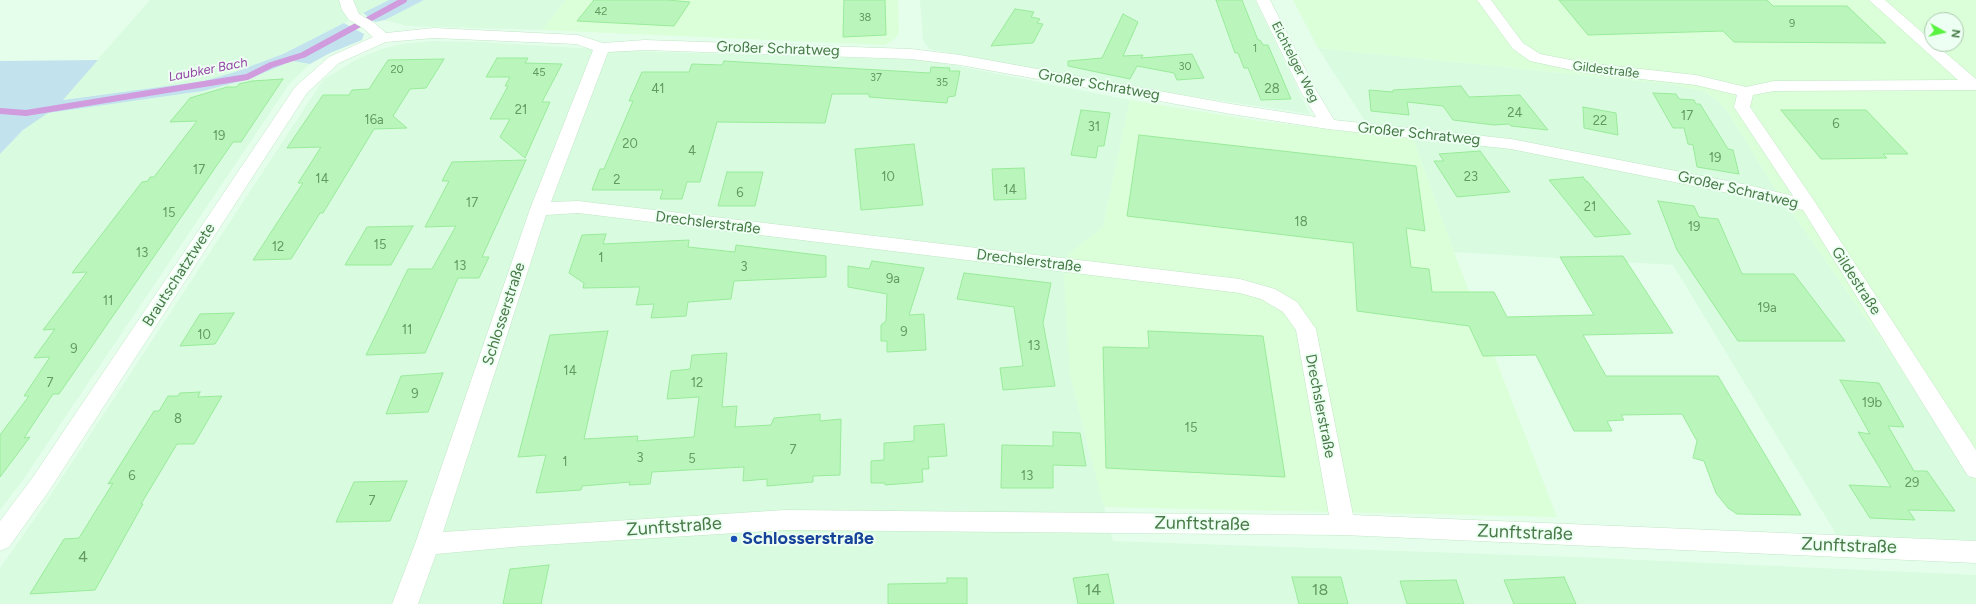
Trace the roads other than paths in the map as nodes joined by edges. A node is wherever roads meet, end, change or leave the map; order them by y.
1 (346, 0) edge
2 (1263, 0) edge
3 (1876, 0) edge
4 (1487, 2) edge
5 (383, 38) junction
6 (602, 48) junction
7 (1974, 85) edge
8 (1746, 92) junction
9 (1328, 124) junction
10 (1809, 206) junction
11 (539, 209) junction
12 (1976, 469) edge
13 (1344, 525) junction
14 (0, 540) edge
15 (427, 544) junction
16 (1976, 552) edge
17 (405, 604) edge

1 - 5 street
2 - 9 street, Eichtelger Weg
3 - 7 street, Gildestraße
4 - 8 street, Gildestraße
5 - 6 street, Großer Schratweg
5 - 14 street, Brautschatztwete
6 - 9 street, Großer Schratweg
6 - 11 street, Schlosserstraße
7 - 8 street, Gildestraße
8 - 10 street, Gildestraße
9 - 10 street, Großer Schratweg
10 - 12 street, Gildestraße
11 - 13 street, Drechslerstraße
11 - 15 street, Schlosserstraße
13 - 15 street, Zunftstraße
13 - 16 street, Zunftstraße
15 - 17 street, Schlosserstraße

